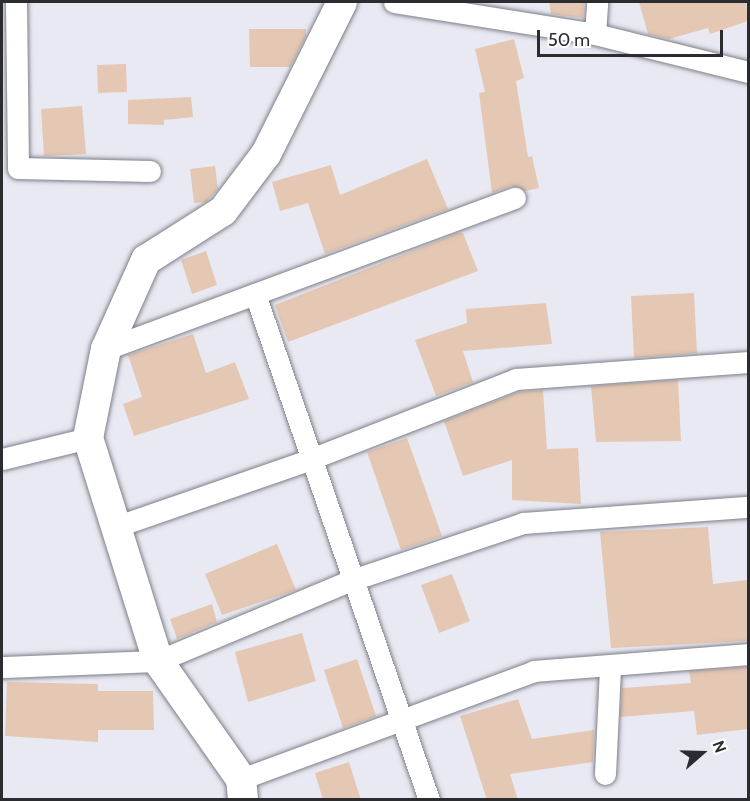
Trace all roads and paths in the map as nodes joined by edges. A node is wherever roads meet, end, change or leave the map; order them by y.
1 (16, 2) edge
2 (342, 2) edge
3 (394, 2) edge
4 (597, 2) edge
5 (595, 34) junction
6 (748, 72) edge
7 (10, 168) edge
8 (150, 171) dead end
9 (515, 198) dead end
10 (255, 294) junction
11 (106, 349) junction
12 (748, 362) edge
13 (88, 438) junction
14 (2, 459) edge
15 (311, 459) junction
16 (748, 507) edge
17 (115, 527) junction
18 (352, 580) junction
19 (748, 654) edge
20 (158, 661) junction
21 (2, 667) edge
22 (610, 668) junction
23 (403, 719) junction
24 (605, 774) dead end
25 (242, 789) edge
26 (429, 800) edge

1 - 7 street
2 - 11 street
3 - 5 street
4 - 5 street
5 - 6 street
7 - 8 street
9 - 10 street
10 - 11 street
10 - 15 street
11 - 13 street
12 - 15 street
13 - 14 street
13 - 17 street
15 - 17 street
15 - 18 street
16 - 18 street
17 - 20 street
18 - 20 street
18 - 23 street
19 - 22 street
20 - 21 street
20 - 25 street
22 - 23 street
22 - 24 street
23 - 25 street
23 - 26 street

